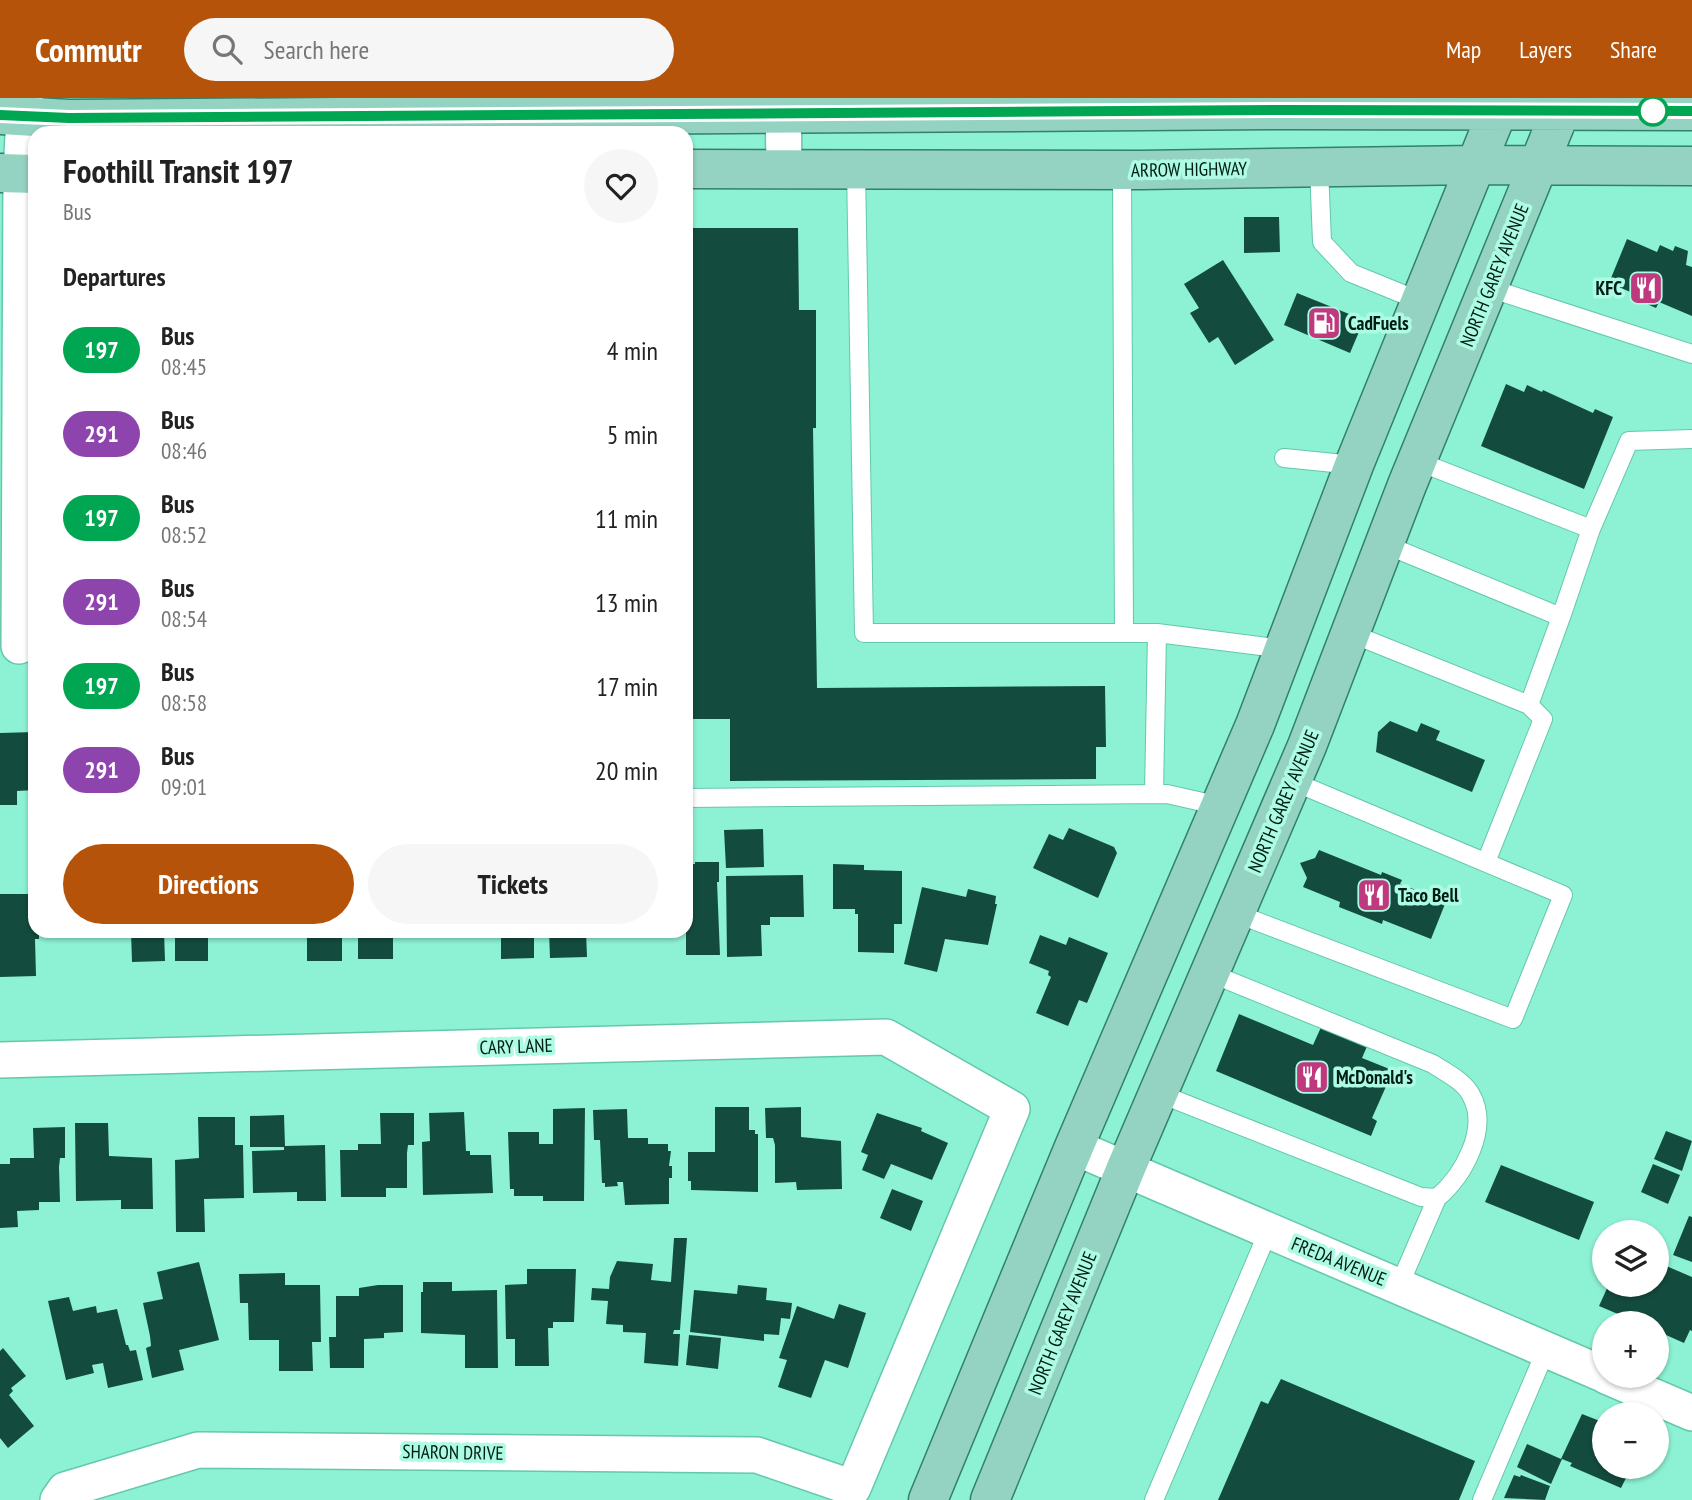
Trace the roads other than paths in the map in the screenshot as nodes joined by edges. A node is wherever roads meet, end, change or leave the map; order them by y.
1 (1281, 104) edge
2 (1500, 104) edge
3 (1563, 104) edge
4 (784, 106) edge
5 (273, 107) edge
6 (17, 110) edge
7 (1692, 111) edge
8 (1475, 165) junction
9 (1537, 166) junction
10 (1692, 166) edge
11 (784, 167) junction
12 (1318, 167) junction
13 (856, 168) junction
14 (693, 169) edge
15 (1122, 170) junction
16 (19, 173) edge
17 (1489, 288) junction
18 (1420, 301) junction
19 (1692, 354) edge
20 (1692, 439) edge
21 (1284, 458) dead end
22 (1417, 461) junction
23 (1354, 465) junction
24 (1591, 529) junction
25 (1384, 544) junction
26 (1314, 571) junction
27 (1561, 617) junction
28 (1124, 633) junction
29 (1157, 633) junction
30 (1350, 633) junction
31 (18, 646) edge
32 (1284, 649) junction
33 (1529, 705) junction
34 (1292, 781) junction
35 (1154, 794) junction
36 (693, 798) edge
37 (1220, 806) junction
38 (1486, 862) junction
39 (1236, 913) junction
40 (1210, 973) junction
41 (0, 1060) edge
42 (1158, 1093) junction
43 (1074, 1147) junction
44 (1126, 1168) junction
45 (1437, 1198) junction
46 (1268, 1232) junction
47 (1399, 1286) junction
48 (1546, 1350) junction
49 (1592, 1369) edge
50 (1635, 1388) edge
51 (1692, 1413) edge
52 (853, 1488) joint
53 (58, 1500) edge
54 (928, 1500) edge
55 (990, 1500) edge
56 (1154, 1500) edge
57 (1482, 1500) edge

1 - 2 main road
1 - 4 main road
2 - 3 main road
2 - 8 main road
3 - 7 main road
3 - 9 main road, NORTH GAREY AVENUE
4 - 5 main road
4 - 11 street
5 - 6 main road
6 - 16 street
8 - 9 main road, ARROW HIGHWAY
8 - 12 main road, ARROW HIGHWAY
8 - 18 main road
9 - 10 main road, ARROW HIGHWAY
9 - 17 main road, NORTH GAREY AVENUE
11 - 13 main road, ARROW HIGHWAY
11 - 14 main road, ARROW HIGHWAY
12 - 15 main road, ARROW HIGHWAY
12 - 18 lane
13 - 15 main road, ARROW HIGHWAY
13 - 28 lane
15 - 28 lane
16 - 31 street
17 - 19 lane
17 - 22 main road, NORTH GAREY AVENUE
18 - 23 main road
20 - 24 lane
21 - 23 lane
22 - 24 lane
22 - 25 main road, NORTH GAREY AVENUE
23 - 26 main road
24 - 27 lane
25 - 27 lane
25 - 30 main road, NORTH GAREY AVENUE
26 - 32 main road
26 - 34 main road
27 - 33 lane
28 - 29 lane
29 - 32 lane
29 - 35 lane
30 - 33 lane
30 - 34 main road, NORTH GAREY AVENUE
32 - 37 main road
33 - 38 lane
34 - 38 lane
34 - 39 main road, NORTH GAREY AVENUE
35 - 36 lane
35 - 37 lane
37 - 40 main road
37 - 43 main road
38 - 39 lane
39 - 40 main road, NORTH GAREY AVENUE
40 - 42 main road, NORTH GAREY AVENUE
40 - 45 lane
41 - 52 street, CARY LANE
42 - 44 main road, NORTH GAREY AVENUE
42 - 45 lane
43 - 44 street, FREDA AVENUE
43 - 54 main road
44 - 46 street, FREDA AVENUE
44 - 55 main road, NORTH GAREY AVENUE
45 - 47 lane
46 - 47 street, FREDA AVENUE
46 - 56 lane
47 - 48 street, FREDA AVENUE
48 - 49 street, FREDA AVENUE
48 - 57 lane
50 - 51 street, FREDA AVENUE
52 - 53 street, SHARON DRIVE

